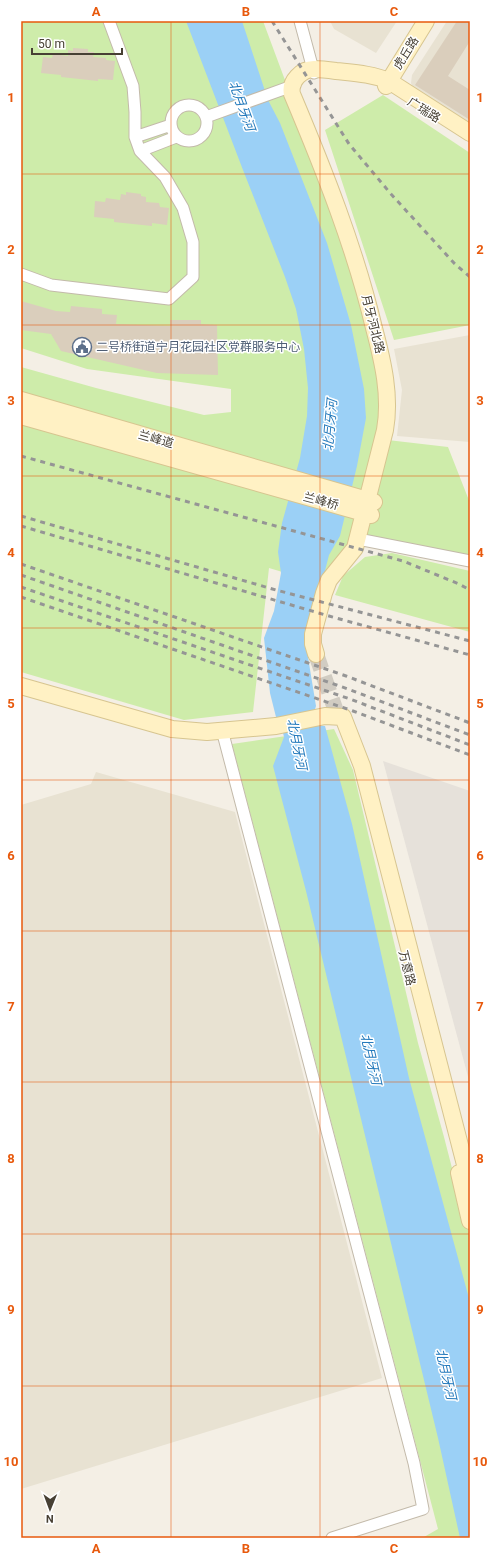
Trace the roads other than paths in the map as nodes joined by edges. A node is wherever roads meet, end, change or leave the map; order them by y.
1 (109, 21) edge
2 (300, 21) edge
3 (416, 21) edge
4 (426, 21) edge
5 (314, 71) junction
6 (383, 81) junction
7 (293, 86) junction
8 (206, 117) junction
9 (171, 125) junction
10 (470, 133) edge
11 (134, 137) junction
12 (176, 137) junction
13 (470, 139) edge
14 (140, 151) junction
15 (21, 274) edge
16 (21, 400) edge
17 (21, 416) edge
18 (288, 485) junction
19 (366, 506) junction
20 (361, 540) junction
21 (470, 561) edge
22 (328, 594) dead end
23 (320, 624) dead end
24 (21, 686) edge
25 (222, 730) junction
26 (468, 1188) edge
27 (470, 1221) edge
28 (332, 1538) edge

1 - 11 street
2 - 5 street
3 - 6 street, 虎丘路
4 - 6 street, 虎丘路
5 - 6 street
5 - 7 street
6 - 10 street, 广瑞路
6 - 13 street, 广瑞路
7 - 8 street
7 - 19 street, 月牙河北路
8 - 9 street
8 - 12 street
9 - 11 street
9 - 12 street
11 - 14 street
12 - 14 street
14 - 15 street
16 - 18 street, 兰峰道
17 - 18 street, 兰峰道
18 - 19 street, 兰峰桥
19 - 20 street, 月牙河北路
20 - 21 street
20 - 22 street, 月牙河北路
20 - 23 street, 月牙河北路
24 - 25 street
25 - 26 street, 万意路
25 - 28 street
26 - 27 street, 万意路

